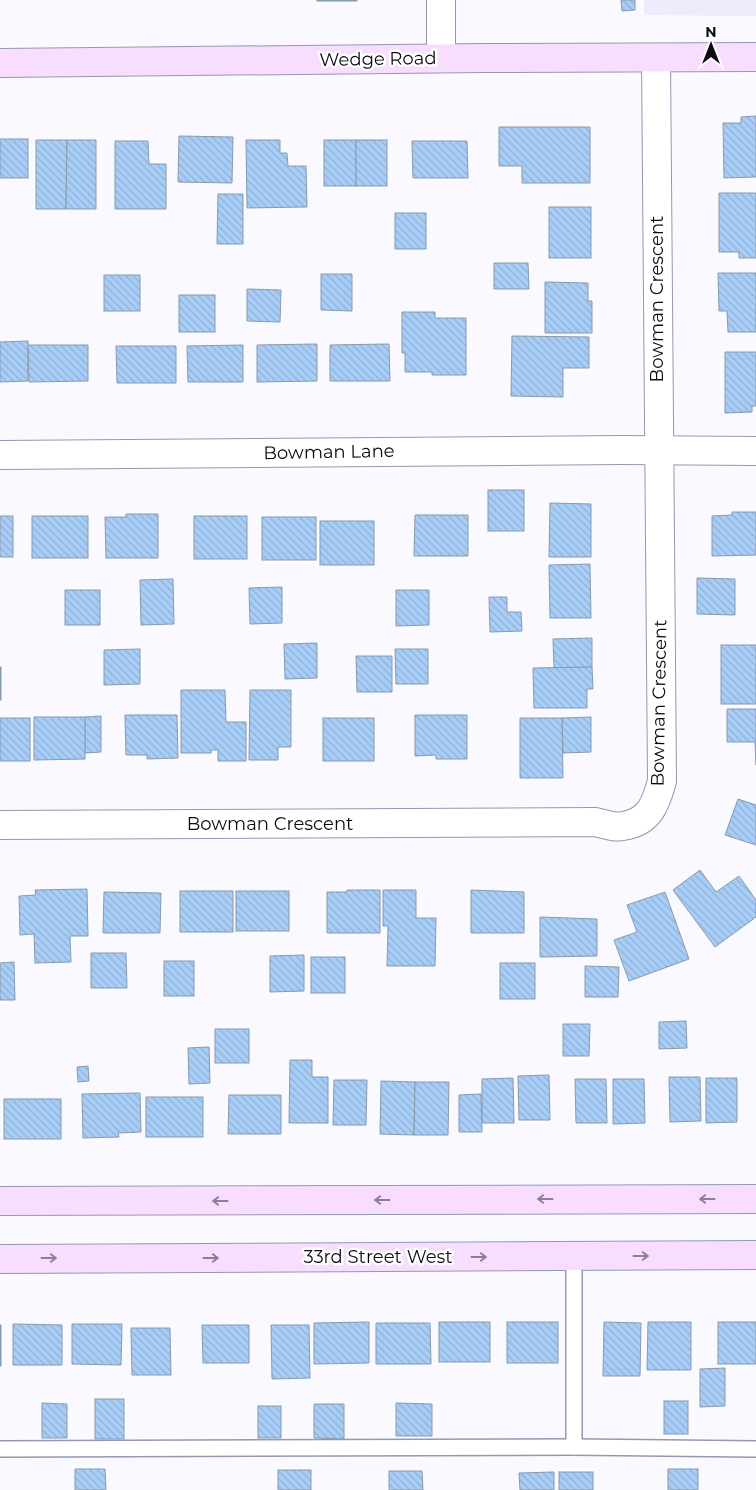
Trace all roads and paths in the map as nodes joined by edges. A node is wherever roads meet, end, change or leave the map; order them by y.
1 (440, 0) edge
2 (756, 57) edge
3 (441, 58) junction
4 (656, 58) junction
5 (0, 63) edge
6 (658, 450) junction
7 (756, 451) edge
8 (0, 455) edge
9 (0, 825) edge
10 (756, 1199) edge
11 (0, 1201) edge
12 (756, 1255) edge
13 (574, 1257) junction
14 (0, 1258) edge
15 (574, 1447) junction
16 (0, 1449) edge
17 (756, 1450) edge

1 - 3 street
2 - 4 main road, Wedge Road
3 - 4 main road, Wedge Road
3 - 5 main road, Wedge Road
4 - 6 street, Bowman Crescent
6 - 7 street, Bowman Lane
6 - 8 street, Bowman Lane
6 - 9 street, Bowman Crescent
10 -> 11 main road
13 -> 12 main road, 33rd Street West
14 -> 13 main road, 33rd Street West
13 - 15 lane
15 - 16 lane
15 - 17 lane

